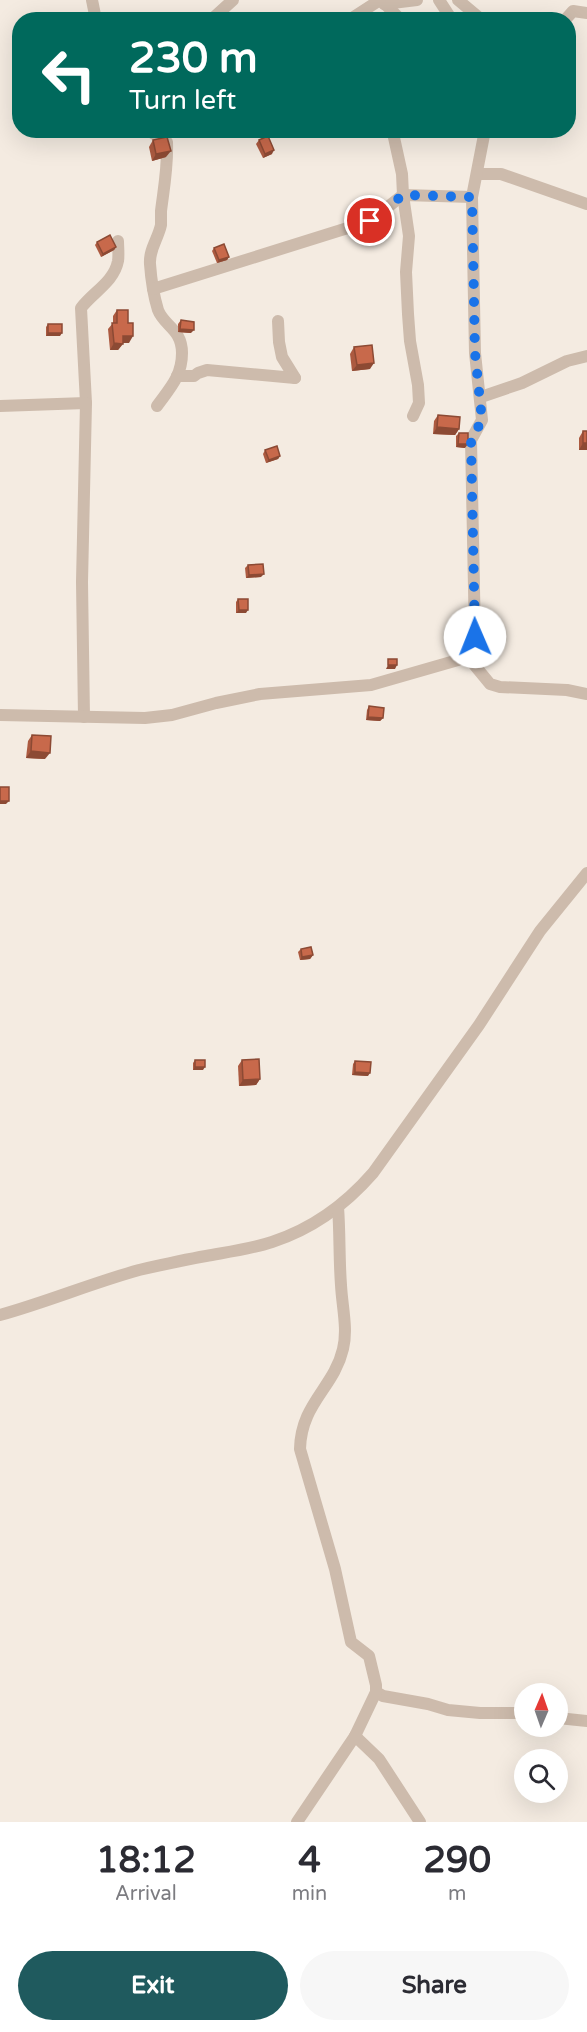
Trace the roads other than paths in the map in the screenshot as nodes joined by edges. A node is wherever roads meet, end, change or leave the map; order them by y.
1 (232, 0) edge
2 (417, 0) edge
3 (458, 0) edge
4 (382, 1) edge
5 (219, 12) edge
6 (363, 12) edge
7 (393, 12) edge
8 (472, 12) edge
9 (572, 12) edge
10 (587, 14) edge
11 (161, 138) edge
12 (394, 138) edge
13 (484, 138) edge
14 (477, 174) junction
15 (403, 195) junction
16 (472, 197) junction
17 (587, 204) edge
18 (118, 241) dead end
19 (153, 289) junction
20 (278, 321) dead end
21 (587, 356) edge
22 (177, 376) junction
23 (481, 397) junction
24 (86, 403) junction
25 (0, 406) edge
26 (157, 406) dead end
27 (413, 416) dead end
28 (467, 656) junction
29 (587, 693) edge
30 (0, 715) edge
31 (84, 717) junction
32 (587, 873) edge
33 (338, 1207) junction
34 (0, 1315) edge
35 (376, 1692) junction
36 (514, 1713) edge
37 (568, 1719) edge
38 (587, 1721) edge
39 (355, 1736) junction
40 (297, 1822) edge
41 (420, 1822) edge

1 - 5 street
2 - 4 street
3 - 8 street
4 - 6 street
4 - 7 street
9 - 10 street
11 - 19 street
12 - 15 street
13 - 14 street
14 - 16 street
14 - 17 street
15 - 16 street
15 - 19 street
15 - 27 street
16 - 23 street
18 - 24 street
19 - 22 street
20 - 22 street
21 - 23 street
22 - 26 street
23 - 28 street
24 - 25 street
24 - 31 street
28 - 29 street
28 - 31 street
30 - 31 street
32 - 33 street
33 - 34 street
33 - 35 street
35 - 36 street
35 - 39 street
37 - 38 street
39 - 40 street
39 - 41 street

